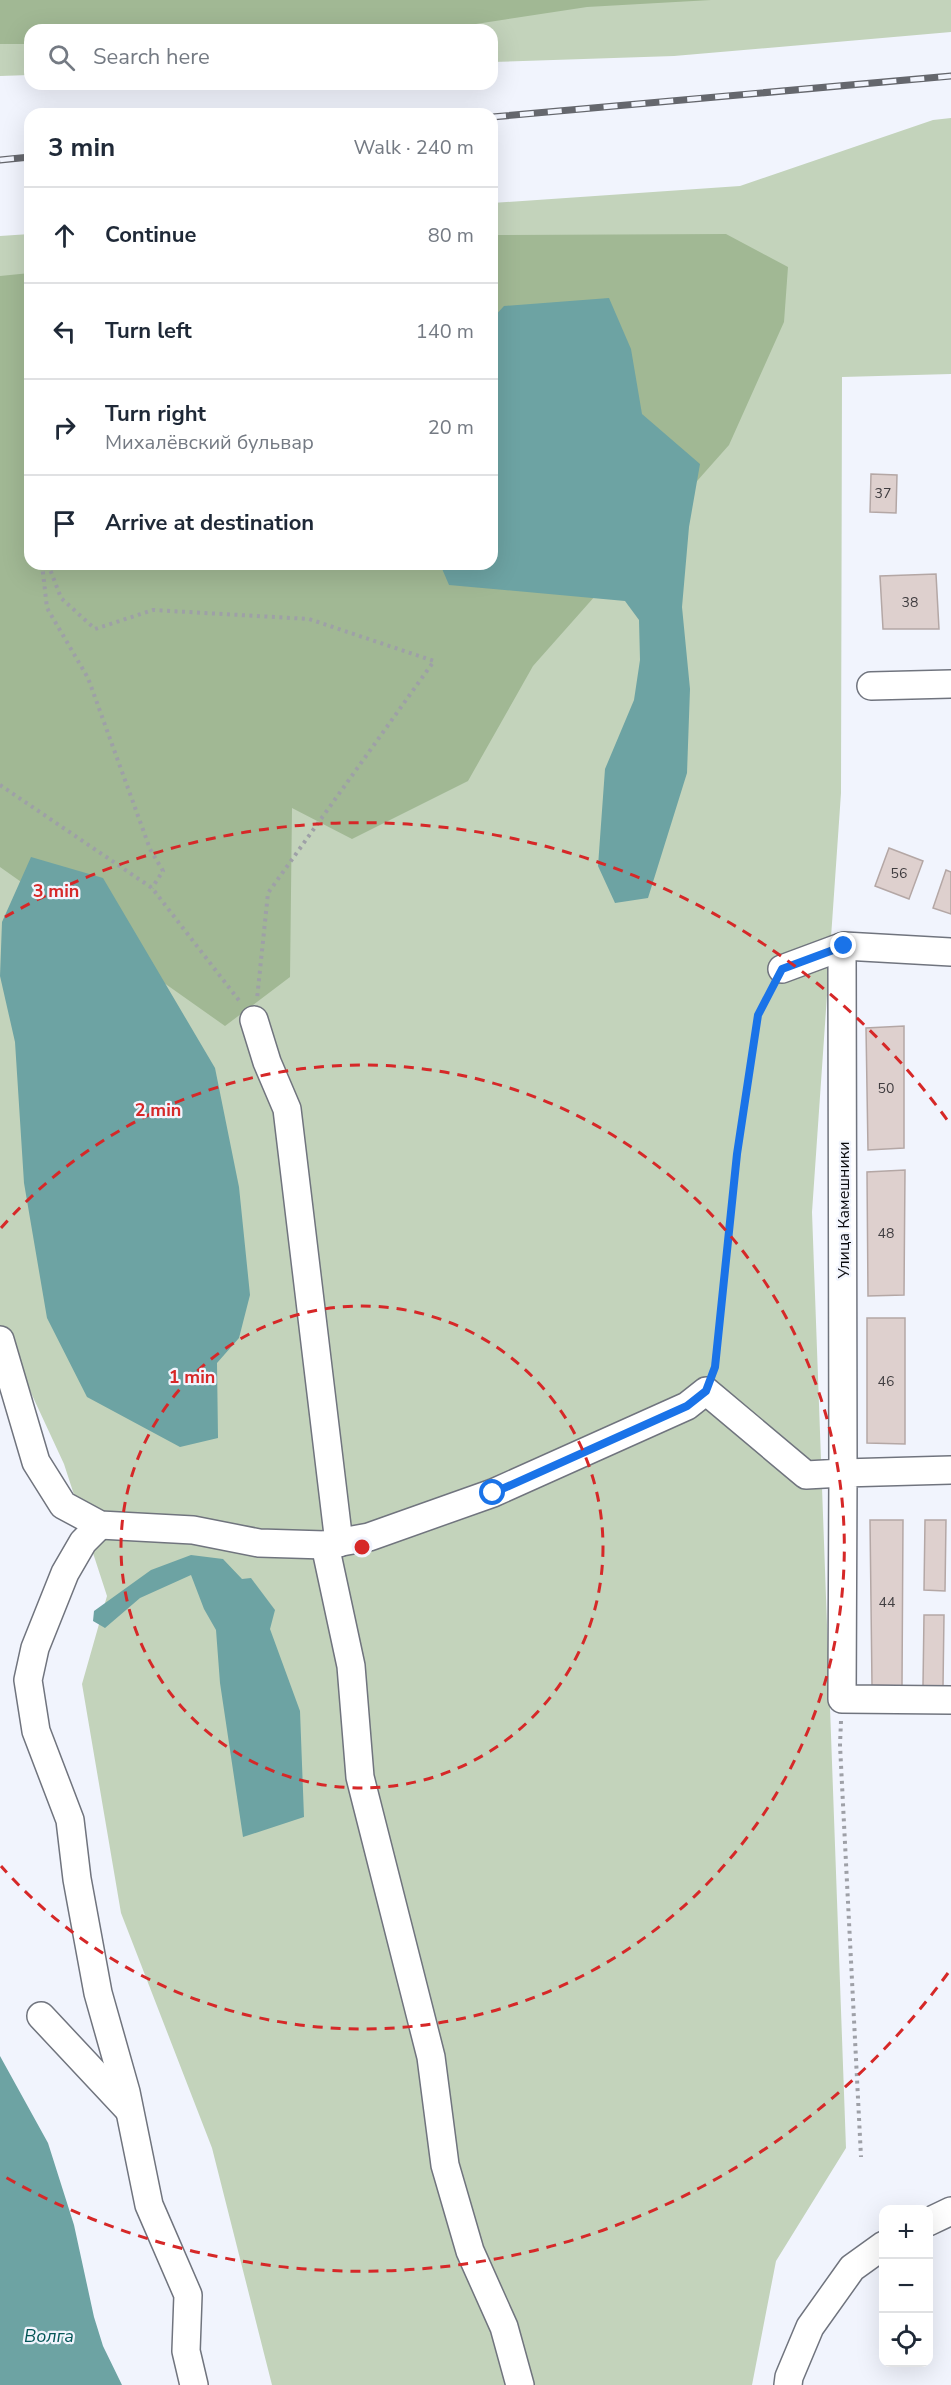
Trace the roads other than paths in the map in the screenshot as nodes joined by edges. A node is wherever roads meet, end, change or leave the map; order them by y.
1 (951, 684) edge
2 (871, 686) dead end
3 (842, 946) junction
4 (951, 952) edge
5 (782, 969) road end
6 (254, 1020) road end
7 (0, 1340) edge
8 (951, 1470) edge
9 (843, 1473) junction
10 (100, 1525) junction
11 (332, 1544) junction
12 (951, 1700) edge
13 (41, 2016) dead end
14 (132, 2113) junction
15 (951, 2211) edge
16 (933, 2220) edge
17 (879, 2249) edge
18 (194, 2385) edge
19 (520, 2385) edge
20 (788, 2385) edge

1 - 2 street
3 - 4 street
3 - 5 street
3 - 9 street, Улица Камешники
6 - 11 street
7 - 10 street
8 - 9 street
9 - 11 street
9 - 12 street, Улица Камешники
10 - 11 street
10 - 14 street
11 - 19 street
13 - 14 street
14 - 18 street
15 - 16 street
17 - 20 street

